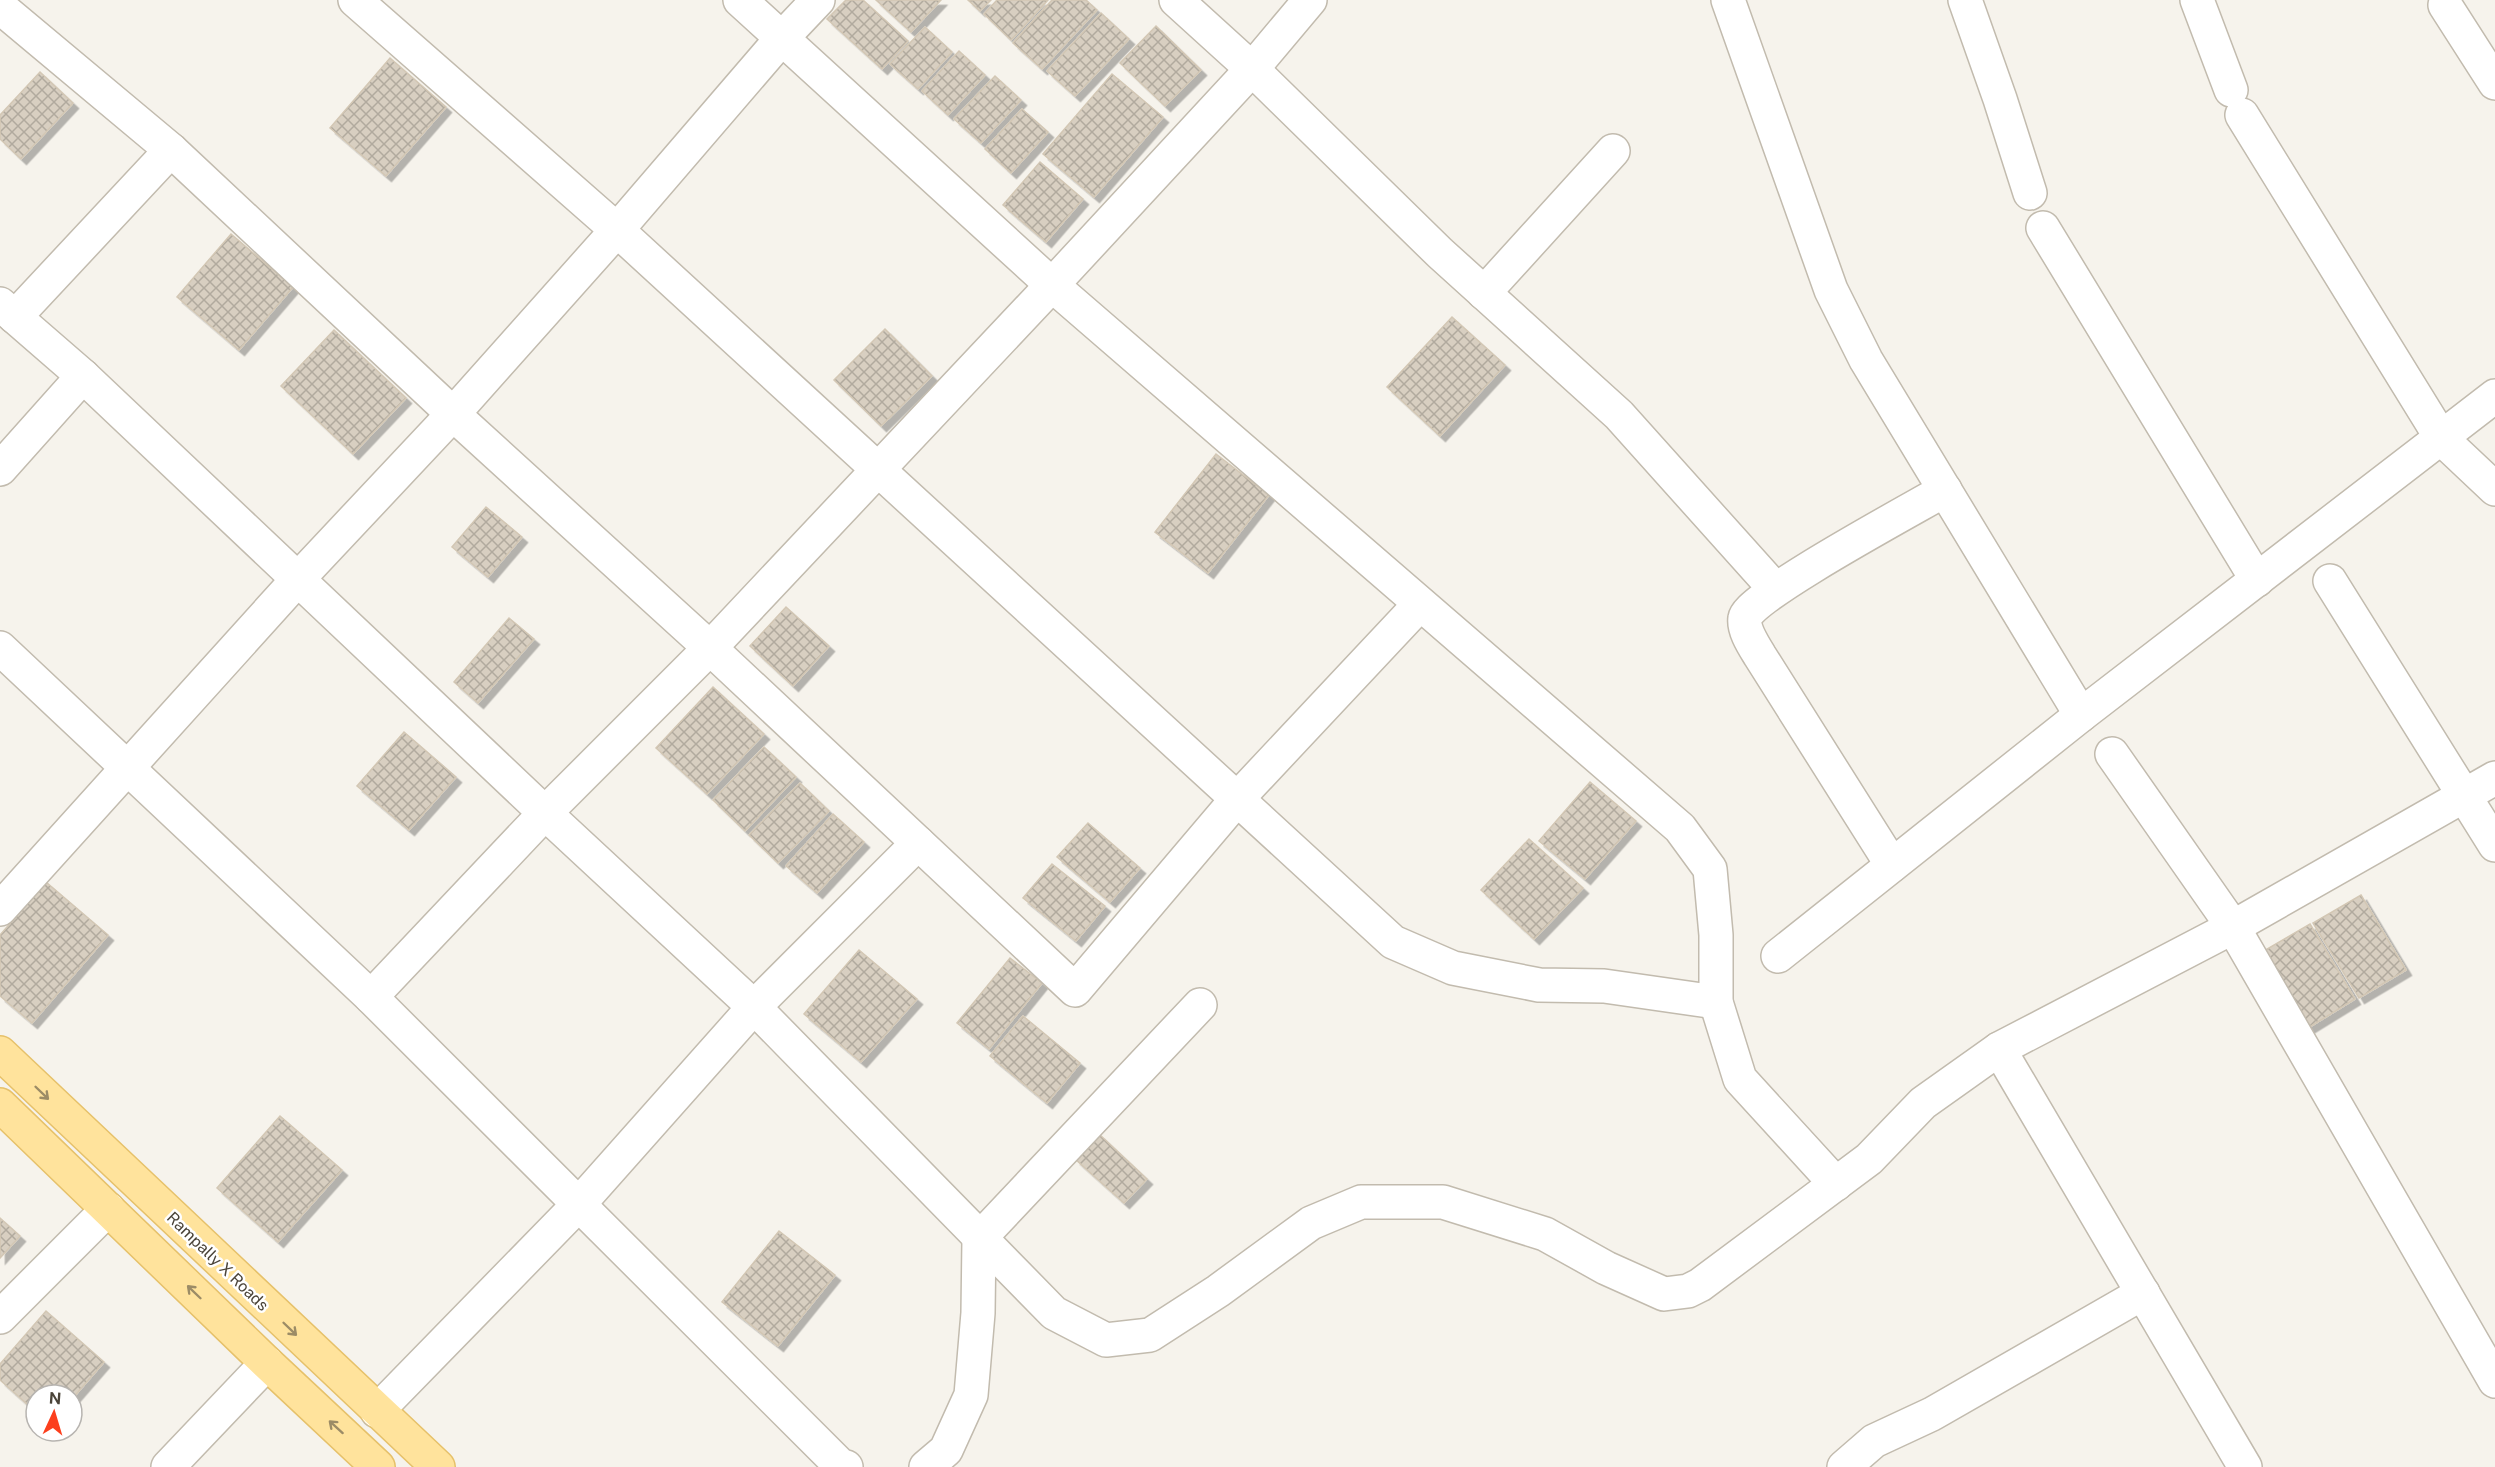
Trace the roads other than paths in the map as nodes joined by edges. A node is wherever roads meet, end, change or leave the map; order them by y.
1 (355, 0) edge
2 (740, 0) edge
3 (818, 0) edge
4 (1176, 0) edge
5 (1310, 0) edge
6 (1728, 0) edge
7 (1965, 0) edge
8 (2197, 0) edge
9 (2445, 5) dead end
10 (0, 7) edge
11 (782, 38) junction
12 (1252, 69) junction
13 (2495, 83) edge
14 (171, 150) junction
15 (1613, 151) dead end
16 (2030, 193) dead end
17 (2043, 228) dead end
18 (617, 230) junction
19 (1052, 285) junction
20 (1484, 293) junction
21 (7, 310) edge
22 (82, 376) junction
23 (2495, 396) edge
24 (453, 414) junction
25 (2442, 439) junction
26 (0, 469) edge
27 (879, 470) junction
28 (2495, 489) edge
29 (1945, 490) junction
30 (298, 579) junction
31 (2258, 580) junction
32 (2330, 581) dead end
33 (1775, 589) junction
34 (1420, 604) junction
35 (0, 648) edge
36 (710, 648) junction
37 (2081, 715) junction
38 (2112, 754) dead end
39 (127, 768) junction
40 (2495, 778) edge
41 (2465, 794) junction
42 (1237, 799) junction
43 (545, 813) junction
44 (918, 843) junction
45 (2495, 845) edge
46 (1892, 866) junction
47 (0, 909) edge
48 (2233, 927) junction
49 (1778, 956) dead end
50 (371, 997) junction
51 (1716, 1002) junction
52 (1200, 1005) dead end
53 (754, 1007) junction
54 (1999, 1049) junction
55 (0, 1053) edge
56 (0, 1105) edge
57 (1836, 1184) junction
58 (579, 1204) junction
59 (108, 1209) junction
60 (979, 1239) junction
61 (2143, 1293) junction
62 (0, 1317) edge
63 (267, 1363) junction
64 (2495, 1381) edge
65 (377, 1411) junction
66 (168, 1467) edge
67 (378, 1467) edge
68 (438, 1467) edge
69 (846, 1467) edge
70 (926, 1467) edge
71 (1844, 1467) edge
72 (2245, 1467) edge

1 - 18 street
2 - 11 street
3 - 11 street
4 - 12 street
5 - 12 street
6 - 29 street
7 - 16 street
8 - 25 street
9 - 13 street
10 - 14 street
11 - 18 street
11 - 19 street
12 - 19 street
12 - 20 street
14 - 21 street
14 - 24 street
15 - 20 street
17 - 31 street
18 - 24 street
18 - 27 street
19 - 27 street
19 - 34 street
20 - 33 street
21 - 22 street
22 - 26 street
22 - 30 street
23 - 25 street
24 - 30 street
24 - 36 street
25 - 28 street
25 - 31 street
27 - 36 street
27 - 42 street
29 - 33 street
29 - 37 street
30 - 39 street
30 - 43 street
31 - 37 street
32 - 41 street
33 - 46 street
34 - 42 street
34 - 51 street
35 - 39 street
36 - 43 street
36 - 44 street
37 - 46 street
38 - 48 street
39 - 47 street
39 - 50 street
40 - 41 street
41 - 45 street
41 - 48 street
42 - 44 street
42 - 51 street
43 - 50 street
43 - 53 street
44 - 53 street
46 - 49 street
48 - 54 street
48 - 64 street
50 - 58 street
51 - 57 street
52 - 60 street
53 - 58 street
53 - 60 street
54 - 57 street
54 - 61 street
55 -> 65 main road, Rampally X Roads
56 - 59 main road
57 - 60 street
58 - 65 street
58 - 69 street
59 - 62 street
63 -> 59 main road
60 - 70 street
61 - 71 street
61 - 72 street
63 - 66 street
67 -> 63 main road
65 - 68 main road, Rampally X Roads

